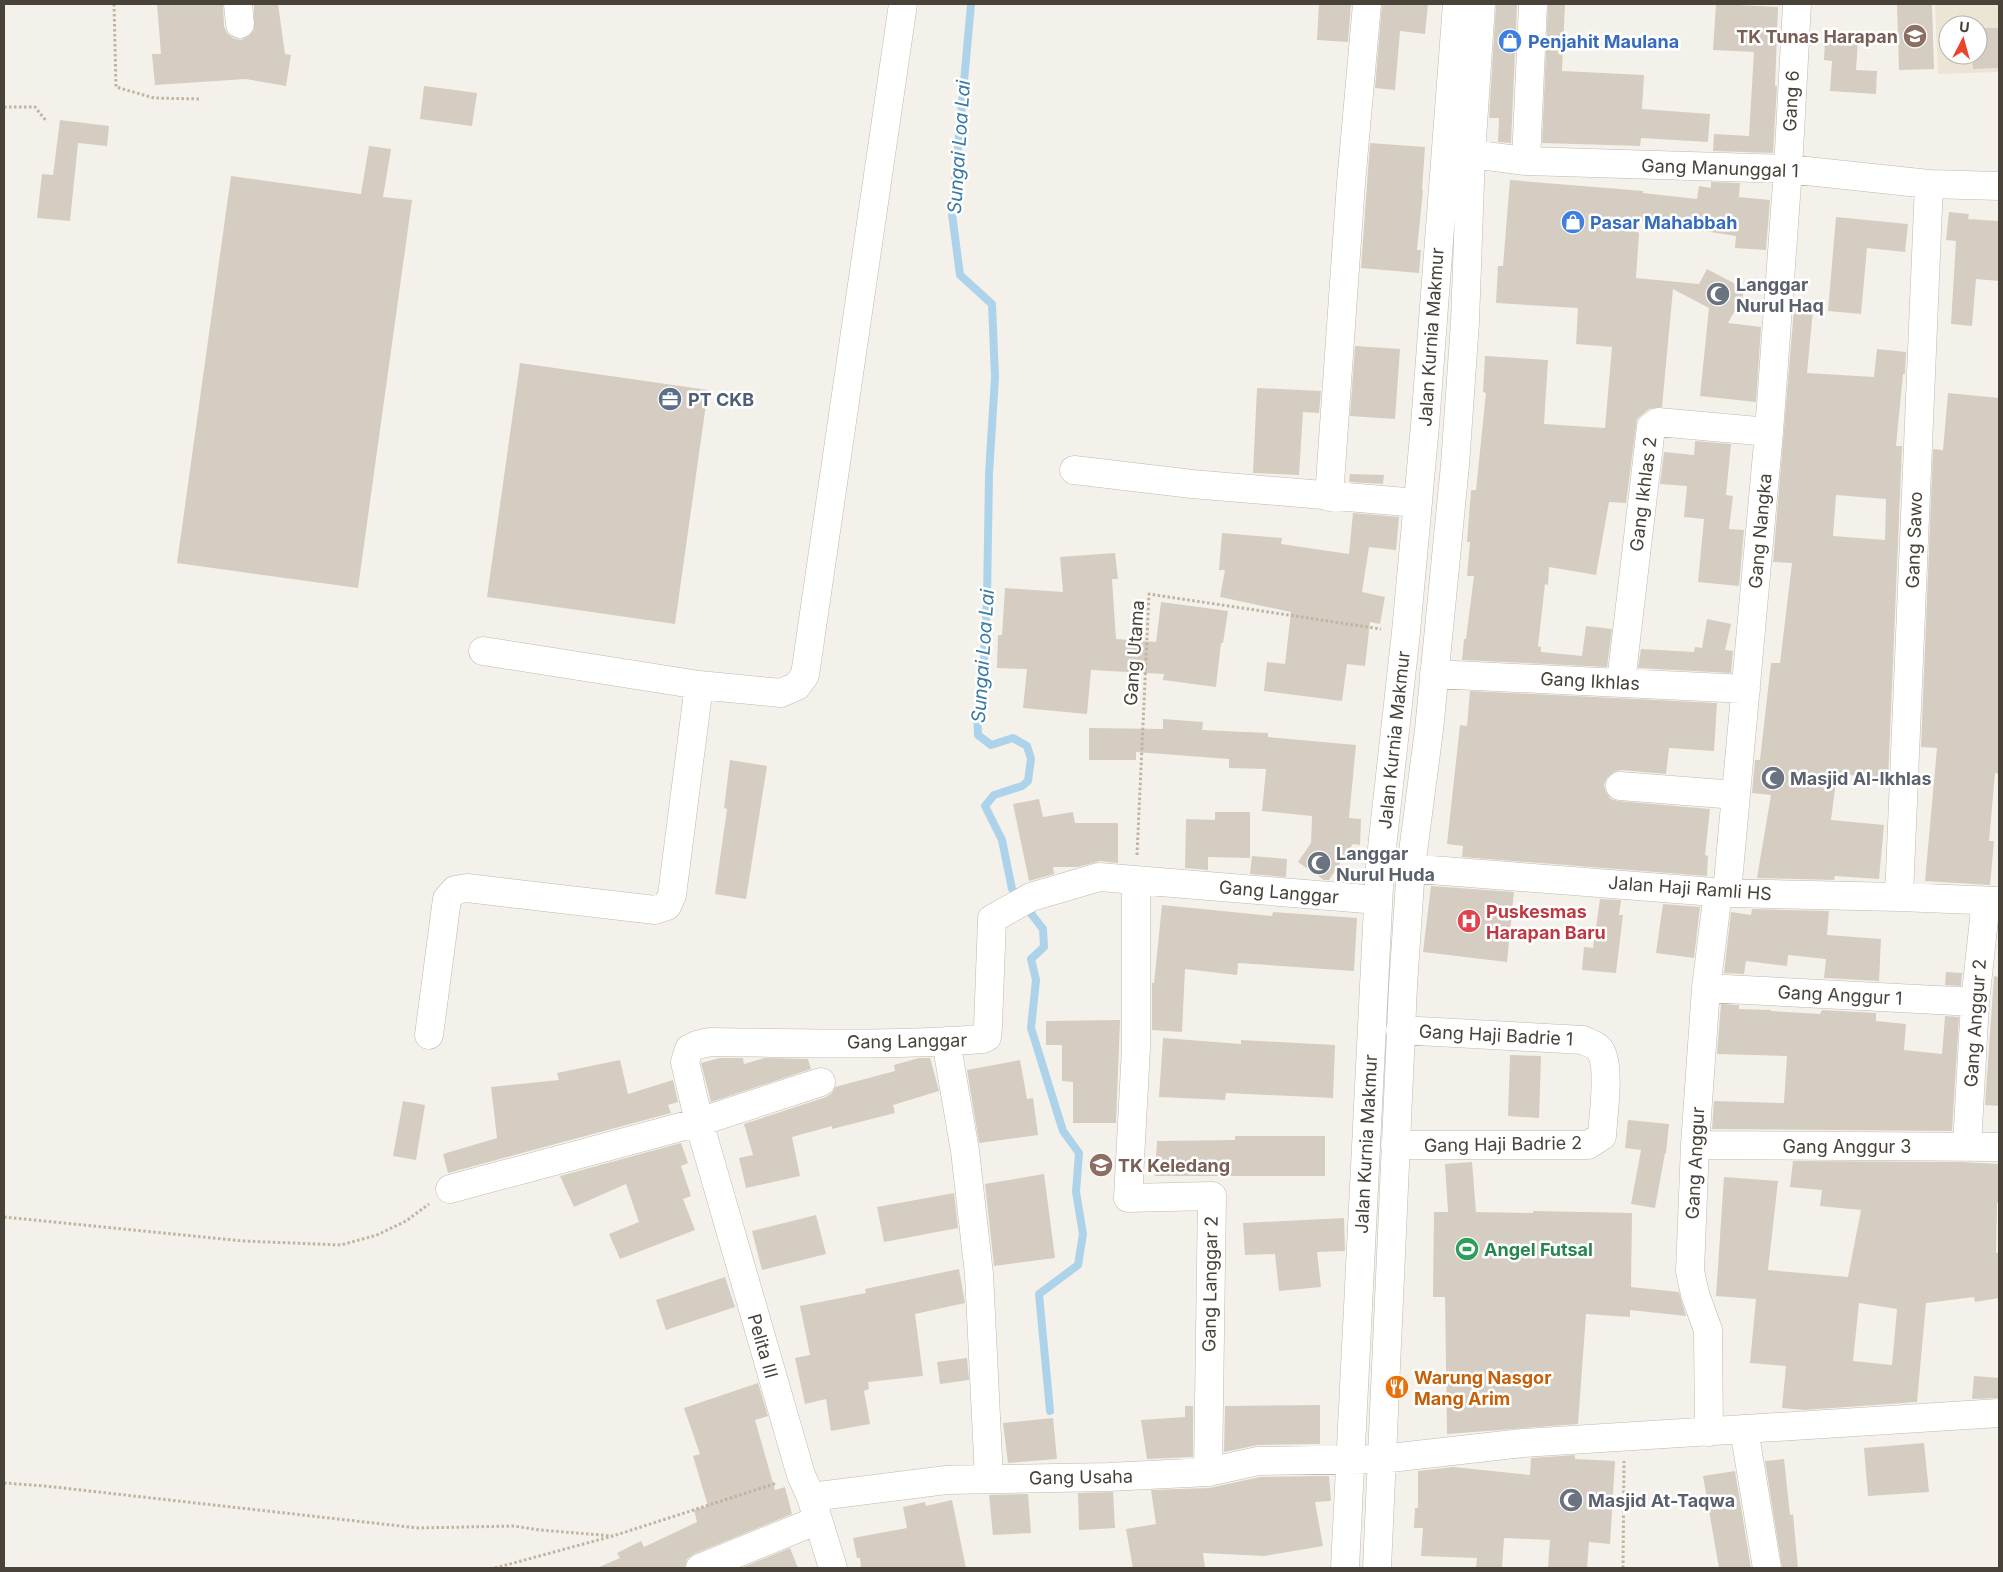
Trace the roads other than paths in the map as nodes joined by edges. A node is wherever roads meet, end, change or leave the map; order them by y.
1 (903, 4) edge
2 (1367, 4) edge
3 (1457, 4) edge
4 (1481, 4) edge
5 (1533, 4) edge
6 (1797, 4) edge
7 (1472, 154) junction
8 (1526, 161) junction
9 (1445, 168) junction
10 (1788, 169) junction
11 (1928, 184) junction
12 (1999, 186) edge
13 (1769, 432) junction
14 (1074, 470) dead end
15 (1329, 497) junction
16 (1418, 503) junction
17 (482, 651) dead end
18 (1434, 674) junction
19 (1621, 682) junction
20 (699, 685) junction
21 (1746, 689) junction
22 (1620, 786) dead end
23 (1736, 795) junction
24 (1380, 866) junction
25 (1411, 867) junction
26 (1136, 880) junction
27 (1722, 893) junction
28 (1899, 897) junction
29 (1378, 900) junction
30 (1993, 901) edge
31 (1706, 988) junction
32 (1975, 1002) junction
33 (1400, 1030) junction
34 (429, 1035) dead end
35 (946, 1041) junction
36 (821, 1082) dead end
37 (1604, 1098) joint
38 (699, 1122) junction
39 (1395, 1145) junction
40 (1695, 1145) junction
41 (1968, 1146) junction
42 (1999, 1147) edge
43 (450, 1189) dead end
44 (1999, 1413) edge
45 (1744, 1429) junction
46 (1709, 1432) junction
47 (1381, 1459) junction
48 (1351, 1460) junction
49 (1208, 1472) junction
50 (989, 1478) junction
51 (810, 1497) junction
52 (700, 1568) edge
53 (833, 1568) edge
54 (1345, 1568) edge
55 (1377, 1568) edge
56 (1767, 1568) edge

1 - 20 street
2 - 15 street
3 - 9 street, Jalan Kurnia Makmur
4 - 7 street, Jalan Kurnia Makmur
5 - 8 street
6 - 10 street, Gang 6
7 - 8 street, Gang Manunggal 1
7 - 9 street
7 - 18 street, Jalan Kurnia Makmur
8 - 10 street, Gang Manunggal 1
9 - 16 street, Jalan Kurnia Makmur
10 - 11 street, Gang Manunggal 1
10 - 13 street, Gang Nangka
11 - 12 street, Gang Manunggal 1
11 - 28 street, Gang Sawo
13 - 19 street, Gang Ikhlas 2
13 - 21 street, Gang Nangka
14 - 15 street
15 - 16 street
16 - 24 street, Jalan Kurnia Makmur
17 - 20 street
18 - 19 street, Gang Ikhlas
18 - 25 street, Jalan Kurnia Makmur
19 - 21 street, Gang Ikhlas
20 - 34 street
21 - 23 street, Gang Nangka
22 - 23 street
23 - 27 street, Gang Nangka
24 - 25 street, Jalan Haji Ramli HS
24 - 29 street, Jalan Kurnia Makmur
25 - 27 street, Jalan Haji Ramli HS
25 - 33 street, Jalan Kurnia Makmur
26 - 29 street, Gang Langgar
26 - 35 street, Gang Langgar
26 - 49 street, Gang Langgar 2
27 - 28 street, Jalan Haji Ramli HS
27 - 31 street, Gang Anggur
28 - 30 street, Jalan Haji Ramli HS
29 - 48 street, Jalan Kurnia Makmur
30 - 32 street, Gang Anggur 2
31 - 32 street, Gang Anggur 1
31 - 40 street, Gang Anggur
32 - 41 street, Gang Anggur 2
33 - 37 street, Gang Haji Badrie 1
33 - 39 street, Jalan Kurnia Makmur
35 - 38 street, Gang Langgar
35 - 50 street
36 - 38 street
37 - 39 street, Gang Haji Badrie 2
38 - 43 street
38 - 51 street, Pelita III
39 - 47 street, Jalan Kurnia Makmur
40 - 41 street, Gang Anggur 3
40 - 46 street, Gang Anggur
41 - 42 street, Gang Anggur 3
44 - 45 street, Gang Usaha
45 - 46 street, Gang Usaha
45 - 56 street
46 - 47 street, Gang Usaha
47 - 48 street, Gang Usaha
47 - 55 street, Jalan Kurnia Makmur
48 - 49 street, Gang Usaha
48 - 54 street, Jalan Kurnia Makmur
49 - 50 street, Gang Usaha
50 - 51 street, Gang Usaha
51 - 52 street, Gang Usaha
51 - 53 street, Pelita III

